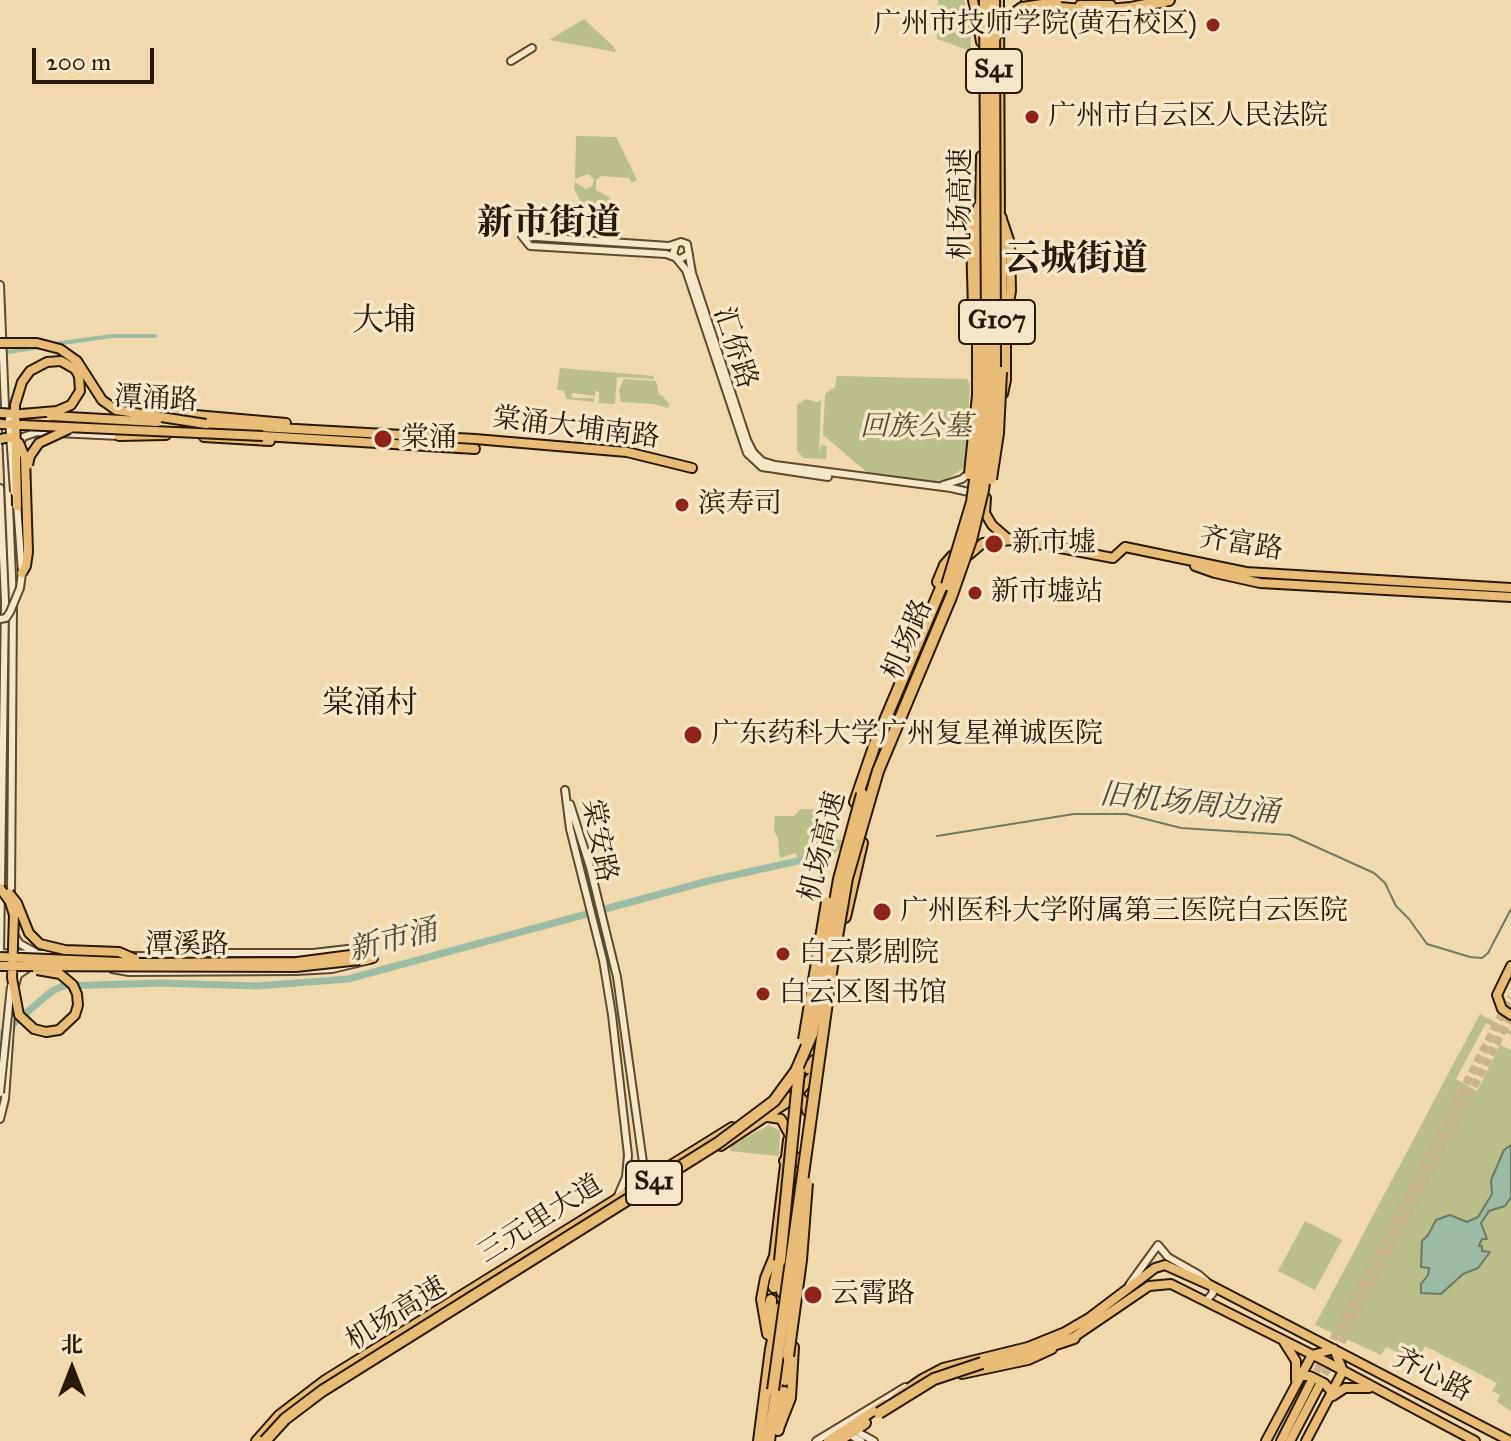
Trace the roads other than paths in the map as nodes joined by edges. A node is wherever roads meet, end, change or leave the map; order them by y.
1 (973, 0) edge
2 (990, 0) edge
3 (1034, 0) edge
4 (1077, 0) edge
5 (1148, 0) edge
6 (1169, 0) edge
7 (1111, 2) edge
8 (1056, 3) junction
9 (532, 48) dead end
10 (996, 50) junction
11 (982, 55) junction
12 (511, 61) dead end
13 (990, 132) junction
14 (987, 200) junction
15 (1001, 218) junction
16 (991, 239) junction
17 (676, 244) junction
18 (689, 254) junction
19 (677, 258) junction
20 (0, 285) edge
21 (1, 345) edge
22 (984, 388) junction
23 (17, 394) junction
24 (996, 404) junction
25 (120, 405) dead end
26 (2, 409) edge
27 (21, 414) junction
28 (0, 424) edge
29 (206, 424) junction
30 (93, 428) junction
31 (310, 429) junction
32 (264, 431) junction
33 (119, 436) joint
34 (0, 439) edge
35 (309, 440) junction
36 (475, 449) dead end
37 (749, 452) junction
38 (19, 454) junction
39 (976, 464) junction
40 (692, 468) dead end
41 (26, 478) junction
42 (938, 486) junction
43 (0, 488) edge
44 (971, 494) junction
45 (984, 499) junction
46 (17, 506) junction
47 (1, 523) edge
48 (966, 560) junction
49 (22, 573) junction
50 (1260, 578) junction
51 (947, 585) junction
52 (1511, 588) edge
53 (1511, 597) edge
54 (13, 602) junction
55 (2, 619) edge
56 (862, 794) junction
57 (842, 860) junction
58 (0, 888) edge
59 (10, 929) junction
60 (10, 953) junction
61 (0, 954) edge
62 (43, 954) junction
63 (372, 955) junction
64 (359, 957) junction
65 (145, 960) junction
66 (6, 967) edge
67 (35, 967) junction
68 (150, 972) junction
69 (1510, 973) edge
70 (12, 978) junction
71 (12, 1002) junction
72 (1510, 1015) edge
73 (802, 1058) junction
74 (814, 1061) junction
75 (812, 1076) junction
76 (814, 1093) junction
77 (0, 1094) edge
78 (795, 1096) junction
79 (776, 1097) junction
80 (0, 1102) edge
81 (807, 1111) junction
82 (1, 1112) edge
83 (767, 1117) junction
84 (0, 1119) edge
85 (805, 1128) junction
86 (789, 1130) junction
87 (785, 1161) junction
88 (802, 1164) junction
89 (646, 1181) junction
90 (647, 1192) junction
91 (617, 1199) junction
92 (1212, 1286) junction
93 (774, 1287) dead end
94 (790, 1290) junction
95 (1123, 1293) junction
96 (771, 1300) dead end
97 (1206, 1301) junction
98 (409, 1334) junction
99 (1273, 1335) junction
100 (1074, 1338) junction
101 (771, 1349) junction
102 (1334, 1349) junction
103 (1312, 1355) junction
104 (1343, 1371) junction
105 (931, 1374) junction
106 (922, 1379) junction
107 (785, 1380) dead end
108 (1298, 1380) junction
109 (936, 1383) junction
110 (1377, 1389) junction
111 (784, 1392) dead end
112 (1332, 1392) junction
113 (1327, 1402) junction
114 (879, 1413) dead end
115 (848, 1434) edge
116 (773, 1439) edge
117 (256, 1441) edge
118 (267, 1441) edge
119 (759, 1441) edge
120 (816, 1441) edge
121 (828, 1441) edge
122 (861, 1441) edge
123 (874, 1441) edge
124 (1266, 1441) edge
125 (1281, 1441) edge
126 (1290, 1441) edge
127 (1306, 1441) edge
128 (1475, 1441) edge
129 (1510, 1441) edge

1 - 11 main road
2 - 10 highway, 机场路, bridge
2 - 13 highway, 机场路, bridge
2 - 48 highway, 机场高速 / S41, bridge
2 - 51 highway, 机场高速 / S41, bridge
3 - 6 highway
3 - 8 main road, bridge
4 - 7 main road
5 - 7 main road
7 - 8 main road
8 - 10 highway, bridge
9 - 12 street
10 - 11 main road
10 - 13 highway, 机场路, bridge
10 - 15 main road
11 - 14 main road
13 - 14 highway, 机场路
14 - 15 main road
14 - 16 highway, 机场路 / G107
14 - 22 main road
14 - 51 highway, bridge
15 - 16 main road
15 - 24 main road
15 - 48 highway, bridge
16 - 22 highway, 机场路 / G107
16 - 24 highway, 机场路 / G107
17 - 18 street
17 - 19 street
17 - 19 street
18 - 19 street
18 - 37 street, 汇侨路
19 - 37 street, 汇侨路
20 - 21 street
21 - 26 street
21 - 29 main road, bridge
22 - 39 highway, 机场路
23 - 27 main road, bridge
23 - 38 street
23 - 46 main road, bridge
24 - 45 highway, 机场路
25 - 31 main road
26 - 27 main road, 潭涌路, bridge
26 - 46 street, bridge
26 - 54 street
27 - 29 main road, 潭涌路, bridge
28 - 30 main road, 潭涌路, bridge
29 - 32 main road, 潭涌路
30 - 32 main road, 潭涌路, bridge
30 - 41 main road, bridge
31 - 32 main road, 潭涌路
31 - 40 main road, 棠涌大埔南路
32 - 35 main road, 潭涌路
33 - 35 main road
33 - 38 street
34 - 41 main road, bridge
35 - 36 main road, 棠涌大埔南路
37 - 42 street
37 - 44 street
38 - 54 street
39 - 42 street
39 - 44 highway, 机场路
41 - 49 main road, bridge
42 - 44 street
43 - 47 street
44 - 45 street
44 - 57 highway, 机场路
45 - 48 highway, 机场路
45 - 50 main road, 齐富路
46 - 49 street, bridge
47 - 61 street
48 - 50 main road, 齐富路
48 - 74 highway, 机场路
48 - 76 highway, 机场高速 / S41, bridge
49 - 55 street, bridge
50 - 52 main road, 齐富路
50 - 53 main road, 齐富路
51 - 56 highway, 机场高速 / S41
54 - 59 street
56 - 93 highway, bridge
56 - 118 highway, 机场高速 / S41, bridge
57 - 73 main road, 机场路
57 - 101 highway, bridge
58 - 65 main road, bridge
58 - 70 main road, bridge
59 - 60 street
59 - 62 street
60 - 61 street
60 - 62 street
60 - 66 street
61 - 65 main road, 潭溪路, bridge
62 - 65 street
63 - 64 main road, 潭溪路
63 - 65 street
63 - 68 street
64 - 65 main road, 潭溪路, bridge
64 - 66 main road, 潭溪路, bridge
65 - 68 street
66 - 67 street
66 - 70 main road, bridge
66 - 71 street
67 - 68 street
67 - 71 street
69 - 72 main road
70 - 77 street, bridge
71 - 82 street, bridge
73 - 74 highway
73 - 78 main road, 机场路
73 - 79 main road, 三元里大道
74 - 75 highway, 机场路
75 - 78 main road, 三元里大道
75 - 81 highway, 机场路
76 - 107 highway, bridge
76 - 116 highway, 机场高速 / S41, bridge
78 - 79 main road
78 - 81 main road
78 - 83 main road, 三元里大道
78 - 86 main road, 机场路
79 - 89 main road, 三元里大道
80 - 82 street
81 - 85 highway, 机场路
82 - 84 street
83 - 86 main road
83 - 90 main road, 三元里大道
85 - 86 highway
85 - 88 highway, 机场路
86 - 87 main road, 机场路
87 - 88 highway
87 - 101 main road, 机场路
88 - 94 highway, 机场路
89 - 90 street, 棠安路
89 - 91 main road, 三元里大道
89 - 91 street, 棠安路
90 - 98 main road, 三元里大道
91 - 98 main road, 三元里大道
92 - 95 main road
92 - 95 street
92 - 97 street
92 - 102 main road
94 - 116 highway, 机场路
94 - 116 main road
95 - 105 main road
96 - 101 highway
97 - 99 main road
97 - 100 main road
98 - 117 main road, 三元里大道
98 - 118 main road, 三元里大道
99 - 103 main road
99 - 108 main road
100 - 109 main road
100 - 114 highway, bridge
101 - 119 highway
102 - 103 main road
102 - 104 main road
102 - 129 main road, 齐心路
103 - 104 main road, 齐心路
103 - 108 main road
104 - 110 main road, 齐心路
104 - 112 main road
105 - 106 main road
105 - 109 street
106 - 115 main road
106 - 120 street
108 - 112 main road
108 - 124 main road
109 - 115 main road
110 - 113 main road
110 - 128 main road, 齐心路
111 - 116 highway
112 - 113 main road
113 - 127 main road
115 - 121 main road
115 - 122 street
115 - 123 street
125 - 126 main road

